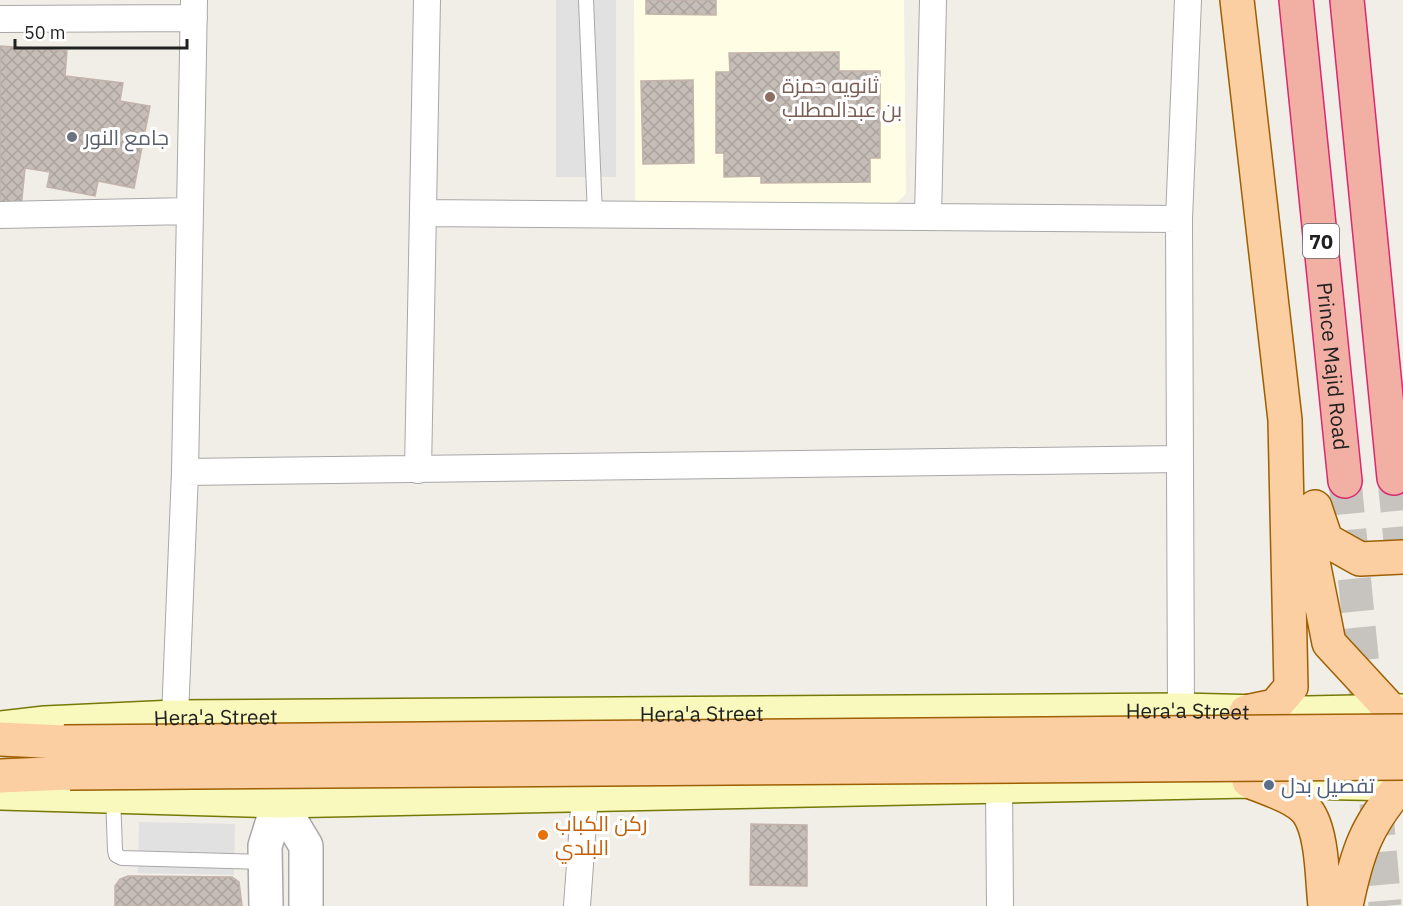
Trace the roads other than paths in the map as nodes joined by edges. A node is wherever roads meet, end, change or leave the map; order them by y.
1 (427, 0) edge
2 (586, 0) edge
3 (933, 0) edge
4 (1188, 0) edge
5 (1237, 0) edge
6 (1296, 0) edge
7 (1347, 0) edge
8 (97, 9) edge
9 (194, 9) edge
10 (0, 19) edge
11 (189, 211) junction
12 (423, 213) junction
13 (0, 215) edge
14 (595, 215) junction
15 (928, 217) junction
16 (1179, 219) junction
17 (1285, 420) junction
18 (1180, 459) junction
19 (418, 470) junction
20 (185, 472) junction
21 (1394, 478) tunnel mouth
22 (1345, 482) tunnel mouth
23 (1403, 557) edge
24 (1196, 710) junction
25 (1246, 712) junction
26 (1308, 713) junction
27 (1401, 714) edge
28 (175, 717) junction
29 (0, 728) edge
30 (0, 739) edge
31 (1371, 753) junction
32 (67, 758) junction
33 (0, 776) edge
34 (1242, 776) junction
35 (1403, 780) edge
36 (1313, 781) junction
37 (999, 787) junction
38 (0, 793) edge
39 (585, 795) junction
40 (113, 796) junction
41 (279, 801) junction
42 (266, 862) junction
43 (267, 906) edge
44 (306, 906) edge
45 (577, 906) edge
46 (1000, 906) edge
47 (1325, 906) edge
48 (1346, 906) edge

1 - 12 street
2 - 14 lane
3 - 15 street
4 - 16 street
5 - 17 main road
6 - 22 highway, Prince Majid Road / 70
7 - 21 highway, 70
8 - 9 street
8 - 10 street
9 - 11 street
11 - 13 street
11 - 20 street
12 - 14 street
12 - 19 street
14 - 15 street
15 - 16 street
16 - 18 street
17 - 23 main road
17 - 25 main road
17 - 27 main road
18 - 19 street
18 - 24 street
19 - 20 street
20 - 28 street
24 - 25 main road, Hera'a Street
24 - 28 main road, Hera'a Street
24 - 34 main road
25 - 26 main road, Hera'a Street
26 - 27 main road, Hera'a Street
26 - 31 main road
27 - 31 main road
27 - 32 main road, Hera'a Street, bridge
28 - 29 main road, Hera'a Street
30 - 32 main road, Hera'a Street
31 - 35 main road
31 - 36 main road
32 - 33 main road, Hera'a Street
32 - 34 main road, Hera'a Street, bridge
34 - 35 main road, Hera'a Street, bridge
34 - 36 main road, Hera'a Street
34 - 37 main road, Hera'a Street
34 - 47 main road
35 - 36 main road, Hera'a Street
35 - 48 main road
37 - 39 main road, Hera'a Street
37 - 46 street
38 - 40 main road, Hera'a Street
39 - 41 main road, Hera'a Street
39 - 45 street
40 - 41 main road, Hera'a Street
40 - 42 lane
41 - 42 street
41 - 44 street
42 - 43 street

